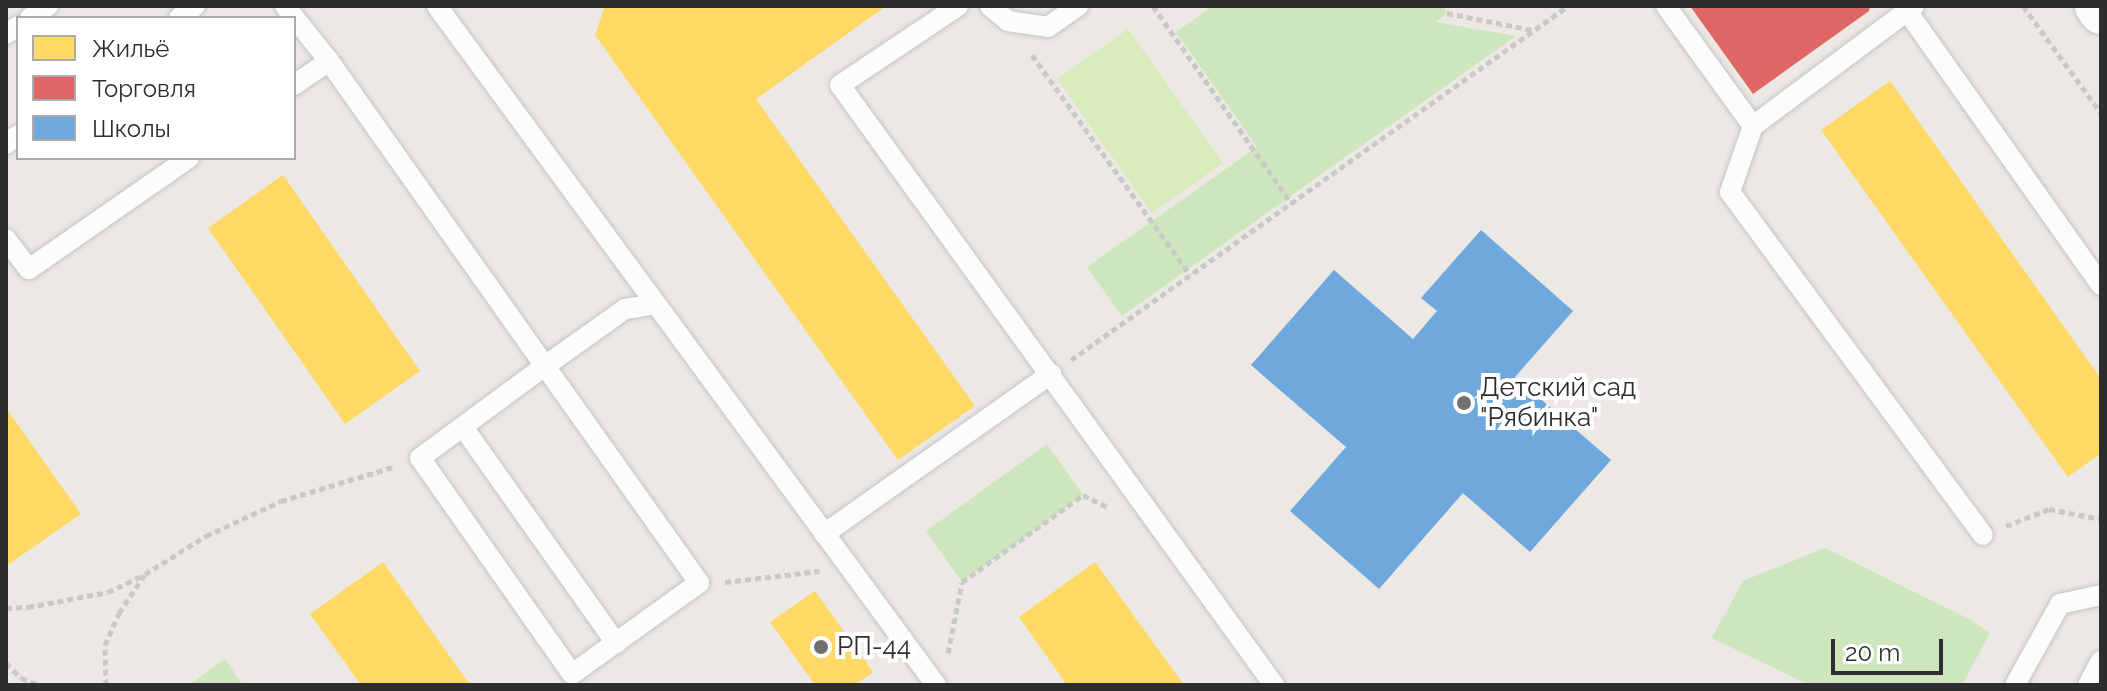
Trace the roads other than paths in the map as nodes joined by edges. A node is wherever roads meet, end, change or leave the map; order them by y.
1 (437, 6) edge
2 (958, 6) edge
3 (990, 6) edge
4 (1078, 6) edge
5 (1666, 6) edge
6 (2097, 6) edge
7 (1911, 8) edge
8 (2101, 12) edge
9 (296, 20) edge
10 (329, 61) junction
11 (296, 84) edge
12 (1753, 126) junction
13 (186, 160) edge
14 (6, 239) edge
15 (2101, 285) edge
16 (655, 304) junction
17 (545, 366) junction
18 (1051, 374) junction
19 (463, 427) junction
20 (824, 534) junction
21 (1983, 535) road end
22 (2101, 595) edge
23 (616, 643) junction
24 (2101, 661) edge
25 (936, 685) edge
26 (1274, 685) edge
27 (2015, 685) edge
28 (2088, 685) edge

1 - 16 lane
2 - 18 lane
3 - 4 lane
5 - 12 lane
6 - 8 main road
7 - 12 lane
7 - 15 lane
9 - 10 lane
10 - 11 lane
10 - 17 lane
12 - 21 lane
13 - 14 lane
16 - 17 lane
16 - 20 lane
17 - 19 lane
17 - 23 lane
18 - 20 lane
18 - 26 lane
19 - 23 lane
19 - 23 lane
20 - 25 lane
22 - 27 lane
24 - 28 lane

